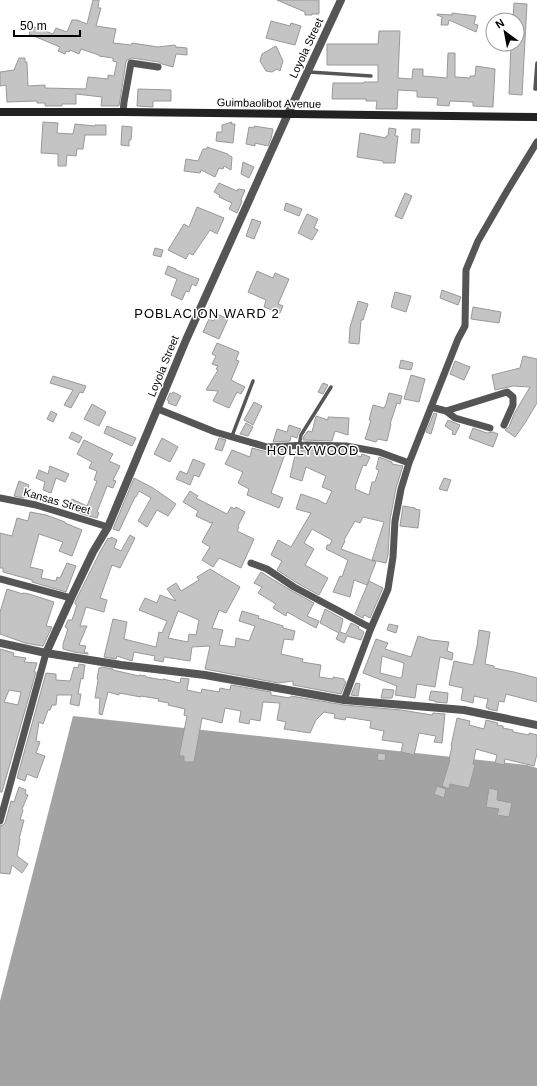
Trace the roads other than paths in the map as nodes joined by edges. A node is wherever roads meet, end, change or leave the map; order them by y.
1 (341, 0) edge
2 (537, 63) edge
3 (158, 67) dead end
4 (308, 72) junction
5 (371, 76) dead end
6 (537, 89) edge
7 (0, 112) edge
8 (123, 112) junction
9 (288, 114) junction
10 (537, 117) edge
11 (537, 142) edge
12 (253, 381) dead end
13 (331, 387) dead end
14 (431, 407) junction
15 (158, 409) junction
16 (446, 411) junction
17 (504, 425) dead end
18 (490, 428) dead end
19 (232, 437) junction
20 (299, 446) junction
21 (410, 463) junction
22 (0, 498) edge
23 (108, 528) junction
24 (251, 563) dead end
25 (0, 579) edge
26 (71, 598) junction
27 (371, 628) junction
28 (0, 643) edge
29 (46, 653) junction
30 (344, 700) junction
31 (537, 725) edge
32 (0, 821) edge

1 - 4 street, Loyola Street
2 - 6 lane
3 - 8 street
4 - 5 lane
4 - 9 street, Loyola Street
7 - 8 main road, Guimbaolibot Avenue
8 - 9 main road, Guimbaolibot Avenue
9 - 10 main road, Guimbaolibot Avenue
9 - 15 street, Loyola Street
11 - 14 street
12 - 19 lane
13 - 20 lane
14 - 16 street
14 - 21 street
15 - 19 street
15 - 23 street, Loyola Street
16 - 17 street
16 - 18 street
19 - 20 street
20 - 21 street
21 - 27 street
22 - 23 street, Kansas Street
23 - 26 street, Loyola Street
24 - 27 street
25 - 26 street
26 - 29 street, Loyola Street
27 - 30 street
28 - 29 street
29 - 30 street
29 - 32 street
30 - 31 street

